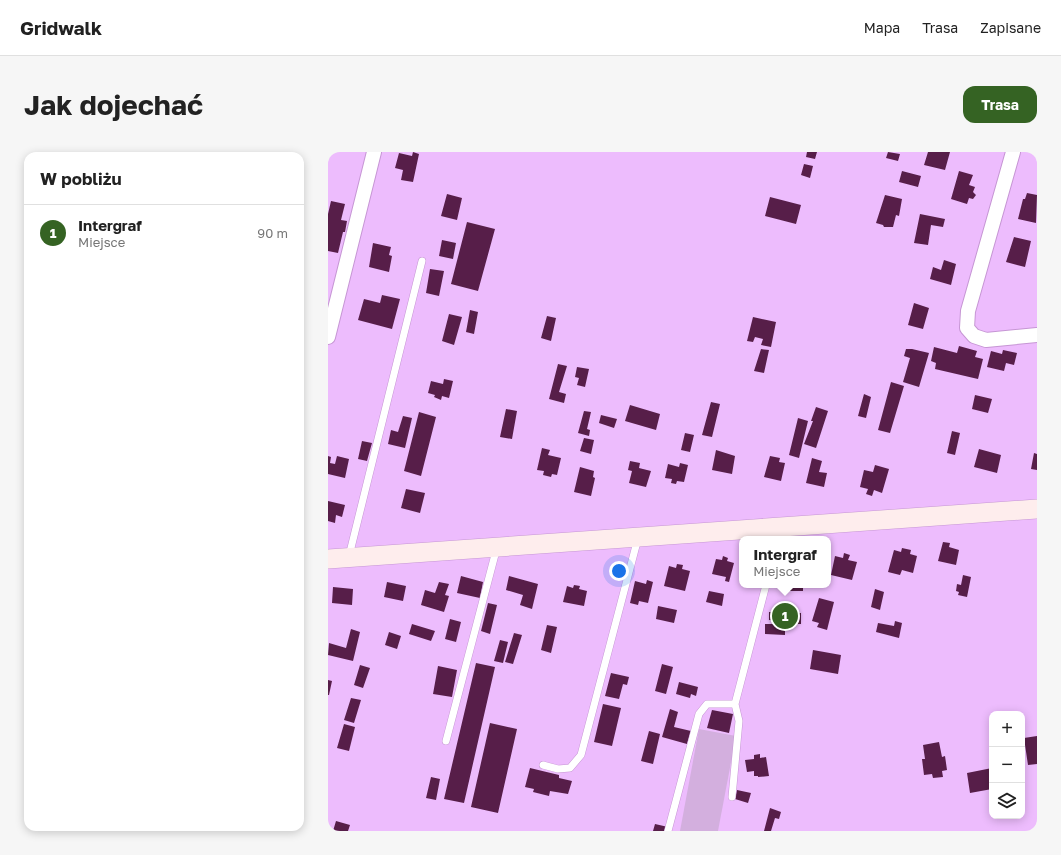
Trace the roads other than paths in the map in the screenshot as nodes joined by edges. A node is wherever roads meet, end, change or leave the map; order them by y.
1 (374, 152) edge
2 (1013, 152) edge
3 (422, 261) dead end
4 (1037, 335) edge
5 (328, 337) edge
6 (1037, 509) edge
7 (638, 538) junction
8 (497, 547) junction
9 (334, 560) edge
10 (765, 588) edge
11 (736, 704) junction
12 (446, 741) dead end
13 (543, 765) dead end
14 (732, 797) dead end
15 (668, 831) edge

1 - 5 street
2 - 4 street
3 - 9 lane
6 - 7 street
7 - 8 street
7 - 13 lane
8 - 9 street
8 - 12 lane
10 - 11 lane
11 - 14 lane
11 - 15 lane

